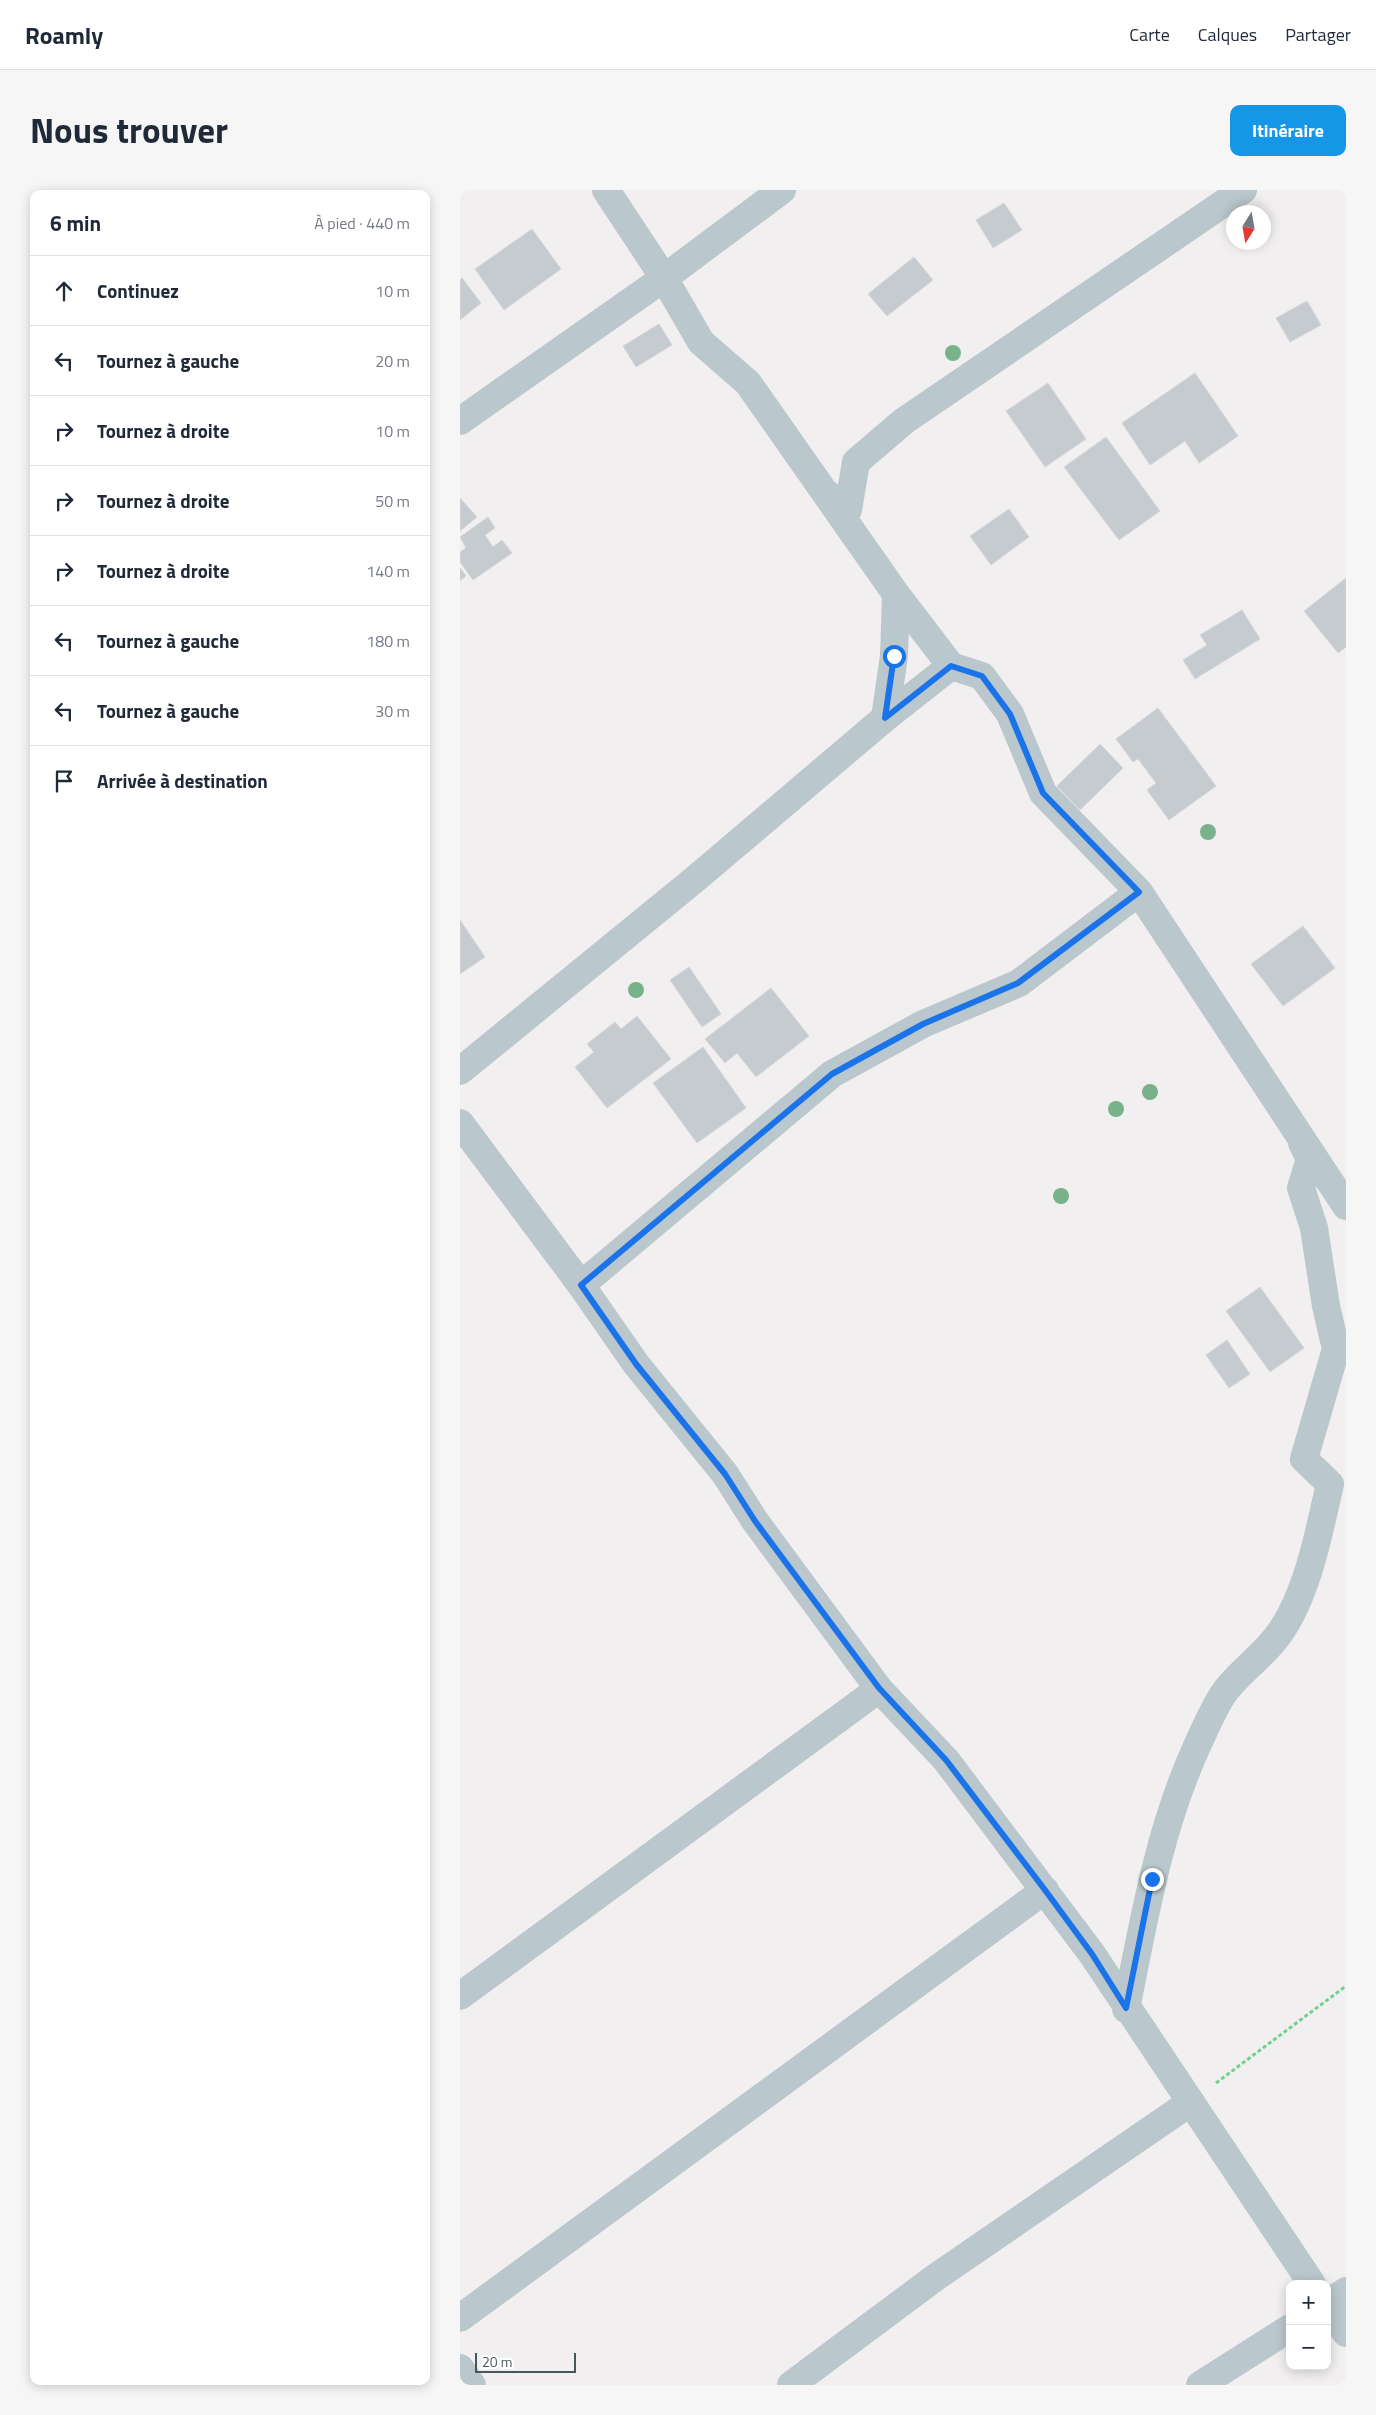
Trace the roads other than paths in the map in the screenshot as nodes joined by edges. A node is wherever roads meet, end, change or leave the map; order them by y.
1 (606, 190) edge
2 (782, 190) edge
3 (1243, 190) edge
4 (664, 278) junction
5 (460, 421) edge
6 (823, 490) junction
7 (896, 594) junction
8 (951, 666) junction
9 (885, 718) junction
10 (1139, 892) junction
11 (460, 1071) edge
12 (1292, 1121) junction
13 (460, 1122) edge
14 (1346, 1206) edge
15 (581, 1285) junction
16 (879, 1688) junction
17 (1045, 1890) junction
18 (460, 1996) edge
19 (1126, 2008) junction
20 (1191, 2102) junction
21 (1309, 2280) edge
22 (1346, 2291) edge
23 (1331, 2302) edge
24 (1331, 2311) edge
25 (460, 2318) edge
26 (1286, 2331) edge
27 (1346, 2333) edge
28 (460, 2368) edge
29 (472, 2385) edge
30 (791, 2385) edge
31 (1200, 2385) edge

1 - 4 street
2 - 4 street
3 - 6 street
4 - 5 street
4 - 6 street
6 - 7 street
7 - 8 street
7 - 9 street
8 - 9 street
8 - 10 street
9 - 11 street
10 - 12 street
10 - 15 street
12 - 14 street
12 - 19 street
13 - 15 street
15 - 16 street
16 - 17 street
16 - 18 street
17 - 19 street
17 - 25 street
19 - 20 street
20 - 21 street
20 - 30 street
22 - 23 street
24 - 27 street
26 - 31 street
28 - 29 street

